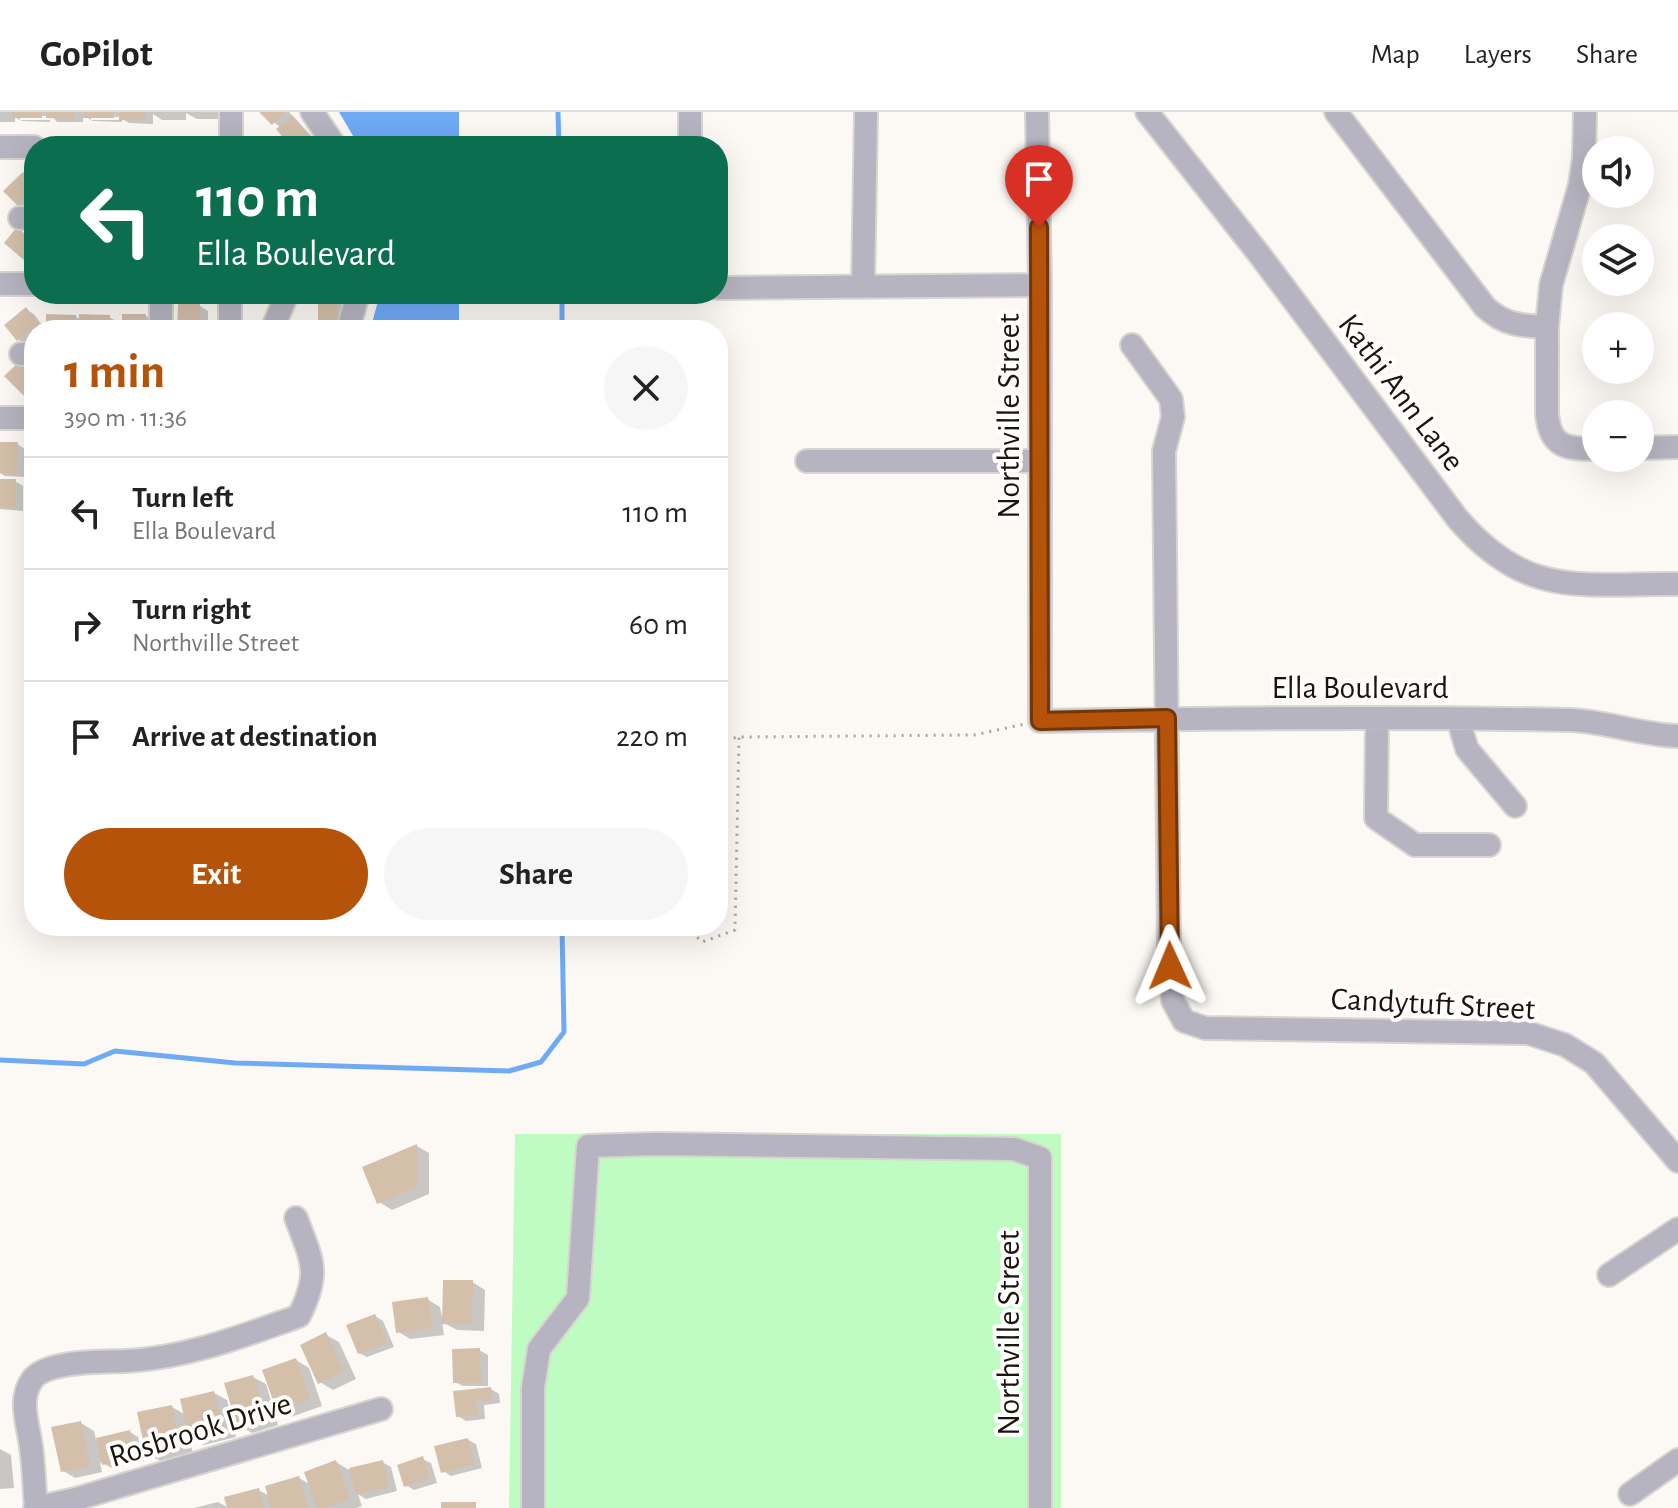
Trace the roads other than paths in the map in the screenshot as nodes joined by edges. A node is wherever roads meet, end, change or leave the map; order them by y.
1 (231, 112) edge
2 (312, 112) edge
3 (690, 112) edge
4 (866, 112) edge
5 (1037, 112) edge
6 (1147, 112) edge
7 (1336, 112) edge
8 (1585, 112) edge
9 (231, 136) edge
10 (328, 136) edge
11 (690, 136) edge
12 (0, 147) edge
13 (24, 147) edge
14 (0, 284) edge
15 (24, 284) edge
16 (1040, 285) junction
17 (863, 287) junction
18 (728, 288) edge
19 (1547, 327) junction
20 (1132, 345) dead end
21 (0, 418) edge
22 (24, 418) edge
23 (1678, 447) edge
24 (1582, 448) edge
25 (1654, 448) edge
26 (807, 461) dead end
27 (1038, 461) junction
28 (1678, 584) edge
29 (1167, 718) junction
30 (1377, 719) junction
31 (1458, 719) junction
32 (1040, 721) joint
33 (1678, 736) edge
34 (1515, 806) dead end
35 (1489, 845) dead end
36 (1678, 1161) edge
37 (296, 1218) dead end
38 (1678, 1229) edge
39 (1609, 1275) dead end
40 (381, 1409) dead end
41 (1678, 1460) edge
42 (1630, 1494) dead end
43 (36, 1508) edge
44 (533, 1508) edge
45 (1040, 1508) edge

1 - 9 street
2 - 10 street
3 - 11 street
4 - 17 street
5 - 16 street, Northville Street
6 - 28 street, Kathi Ann Lane
7 - 19 street
8 - 19 street
12 - 13 street
14 - 15 street
16 - 17 street
16 - 27 street, Northville Street
17 - 18 street
19 - 24 street
20 - 29 street
21 - 22 street
23 - 25 street
26 - 27 street
27 - 32 street, Northville Street
29 - 30 street, Ella Boulevard
29 - 32 street, Ella Boulevard
29 - 36 street, Candytuft Street
30 - 31 street, Ella Boulevard
30 - 35 street
31 - 33 street, Ella Boulevard
31 - 34 street
37 - 43 street
38 - 39 street
40 - 43 street, Rosbrook Drive
41 - 42 street
44 - 45 street, Northville Street

